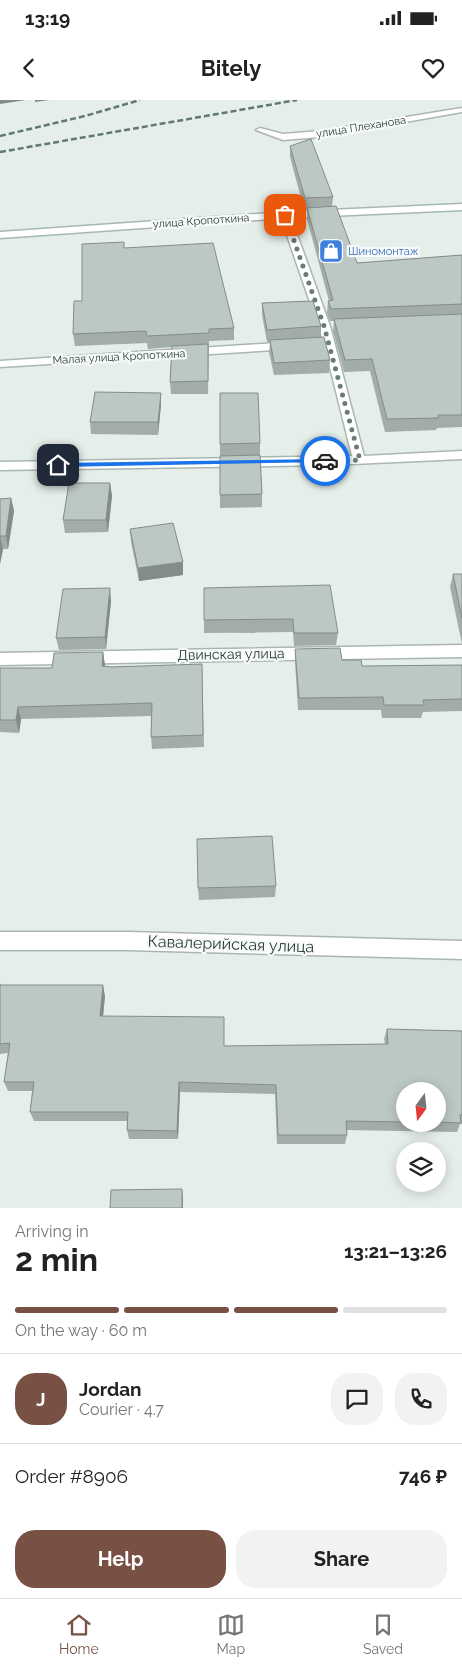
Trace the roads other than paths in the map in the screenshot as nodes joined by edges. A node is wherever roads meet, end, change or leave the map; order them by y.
1 (462, 110) edge
2 (260, 130) dead end
3 (462, 207) edge
4 (285, 215) junction
5 (0, 235) edge
6 (328, 343) junction
7 (0, 364) edge
8 (462, 455) edge
9 (360, 460) junction
10 (0, 466) edge
11 (462, 651) edge
12 (0, 659) edge
13 (0, 941) edge
14 (462, 950) edge

1 - 2 street, улица Плеханова
3 - 4 street, улица Кропоткина
4 - 5 street, улица Кропоткина
4 - 6 street
6 - 7 street, Малая улица Кропоткина
6 - 9 street
8 - 9 street
9 - 10 street
11 - 12 street, Двинская улица
13 - 14 street, Кавалерийская улица

